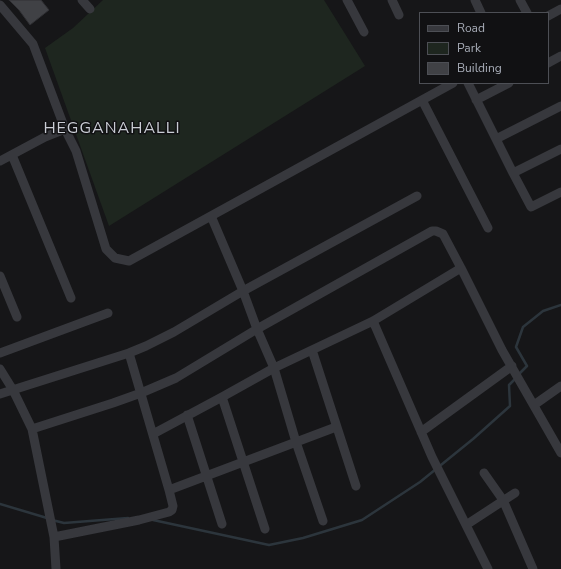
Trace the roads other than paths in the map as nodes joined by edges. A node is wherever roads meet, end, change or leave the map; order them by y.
1 (82, 0) edge
2 (347, 0) edge
3 (392, 0) edge
4 (475, 0) edge
5 (520, 0) edge
6 (0, 5) edge
7 (90, 9) dead end
8 (561, 9) edge
9 (481, 12) edge
10 (526, 12) edge
11 (399, 15) dead end
12 (549, 15) edge
13 (364, 32) dead end
14 (561, 56) edge
15 (549, 62) edge
16 (452, 84) edge
17 (468, 84) edge
18 (507, 84) edge
19 (422, 100) junction
20 (476, 100) junction
21 (561, 106) edge
22 (65, 129) junction
23 (496, 139) junction
24 (561, 149) edge
25 (12, 155) junction
26 (0, 162) edge
27 (513, 174) junction
28 (561, 192) edge
29 (417, 196) dead end
30 (210, 216) junction
31 (488, 228) dead end
32 (461, 268) junction
33 (0, 276) edge
34 (243, 291) junction
35 (71, 298) dead end
36 (108, 313) dead end
37 (18, 317) dead end
38 (373, 321) junction
39 (257, 329) junction
40 (312, 350) junction
41 (0, 353) edge
42 (129, 353) junction
43 (274, 368) junction
44 (0, 369) edge
45 (513, 369) junction
46 (561, 386) edge
47 (13, 390) junction
48 (141, 393) junction
49 (0, 394) edge
50 (222, 397) junction
51 (534, 405) junction
52 (187, 415) junction
53 (336, 427) junction
54 (32, 429) junction
55 (421, 432) junction
56 (152, 434) junction
57 (296, 442) junction
58 (561, 453) edge
59 (243, 462) junction
60 (484, 473) dead end
61 (206, 476) junction
62 (356, 486) dead end
63 (169, 490) junction
64 (515, 493) dead end
65 (503, 500) junction
66 (323, 521) dead end
67 (222, 524) dead end
68 (466, 525) junction
69 (265, 529) dead end
70 (54, 537) junction
71 (56, 569) edge
72 (488, 569) edge
73 (532, 569) edge

1 - 7 street
2 - 13 street
3 - 11 street
4 - 9 street
5 - 10 street
6 - 22 street
8 - 12 street
14 - 15 street
16 - 19 street
17 - 20 street
18 - 20 street
19 - 30 street
19 - 31 street
20 - 23 street
21 - 23 street
22 - 25 street
22 - 30 street
23 - 27 street
24 - 27 street
25 - 26 street
25 - 35 street
27 - 28 street
29 - 34 street
30 - 34 street
32 - 38 street
32 - 39 street
32 - 45 street
33 - 37 street
34 - 39 street
34 - 42 street
36 - 41 street
38 - 40 street
38 - 55 street
39 - 43 street
39 - 48 street
40 - 43 street
40 - 53 street
42 - 47 street
42 - 48 street
43 - 50 street
43 - 57 street
44 - 47 street
45 - 51 street
45 - 55 street
46 - 51 street
47 - 49 street
47 - 54 street
48 - 54 street
48 - 56 street
50 - 52 street
50 - 59 street
51 - 58 street
52 - 56 street
52 - 61 street
53 - 57 street
53 - 62 street
54 - 70 street
55 - 68 street
56 - 63 street
57 - 59 street
57 - 66 street
59 - 61 street
59 - 69 street
60 - 65 street
61 - 63 street
61 - 67 street
63 - 70 street
64 - 65 street
65 - 68 street
65 - 73 street
68 - 72 street
70 - 71 street

